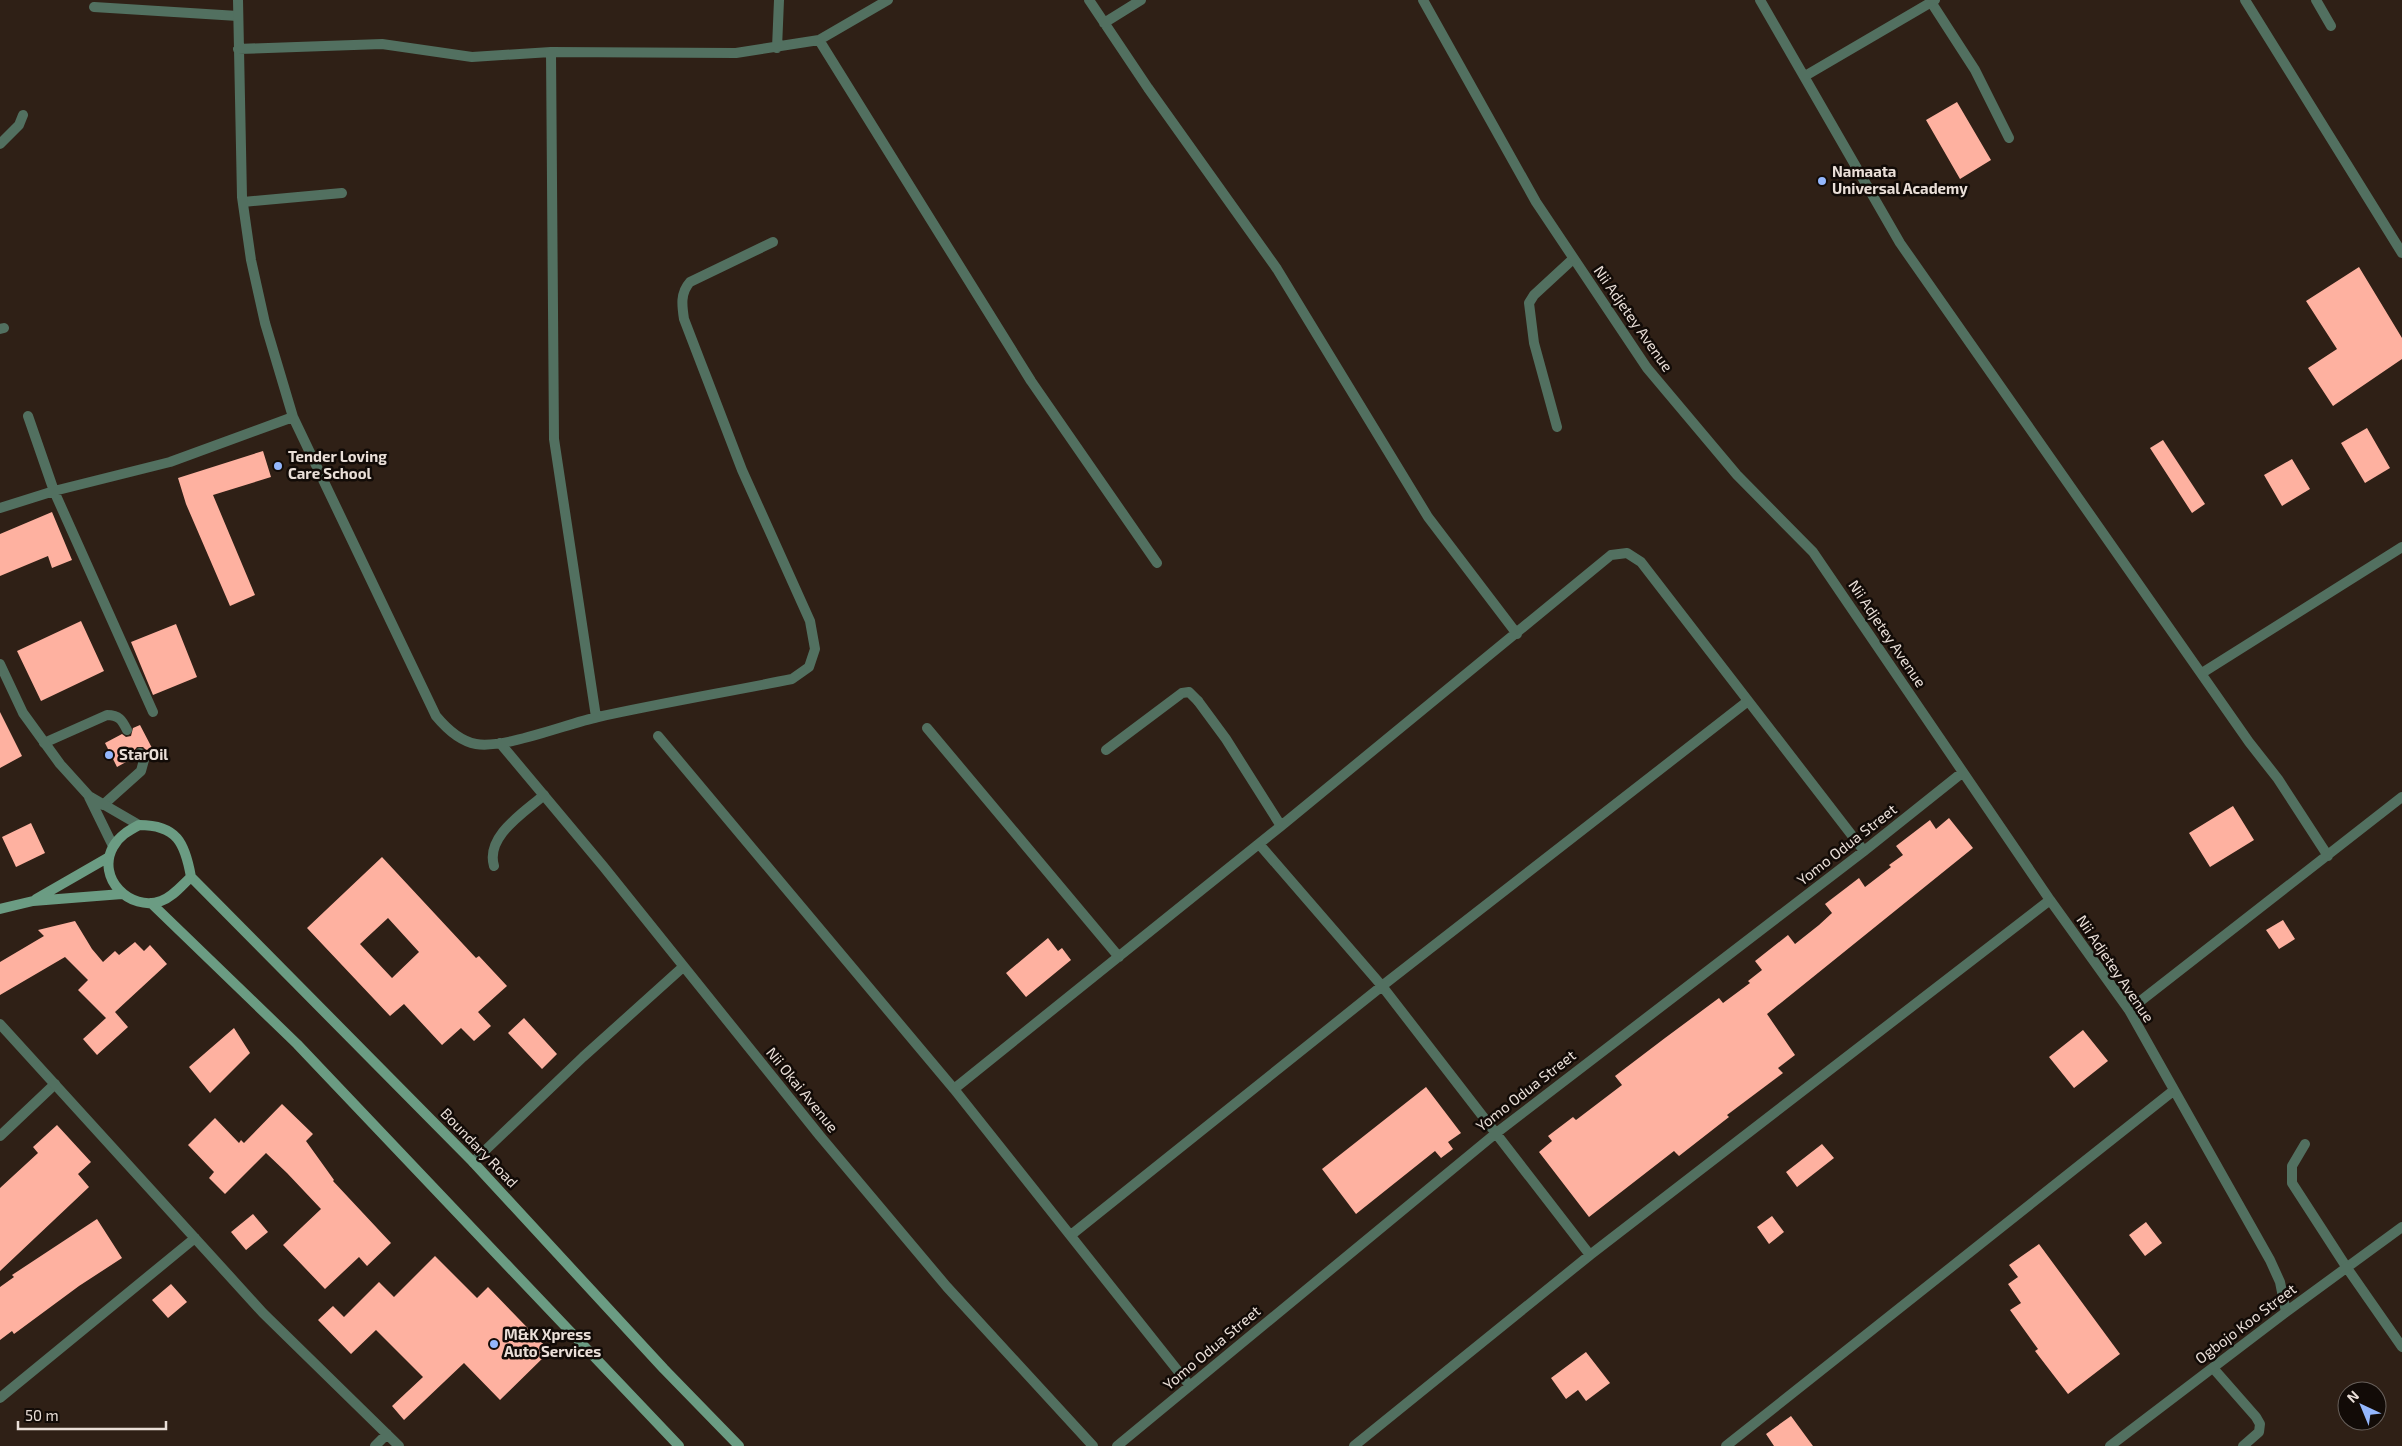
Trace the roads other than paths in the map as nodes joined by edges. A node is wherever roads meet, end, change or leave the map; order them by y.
1 (238, 0) edge
2 (779, 0) edge
3 (888, 0) edge
4 (1089, 0) edge
5 (1141, 0) edge
6 (1423, 0) edge
7 (1760, 0) edge
8 (2244, 0) edge
9 (2316, 0) edge
10 (1933, 1) edge
11 (94, 7) dead end
12 (238, 16) junction
13 (1104, 23) junction
14 (2331, 26) dead end
15 (819, 40) junction
16 (777, 48) junction
17 (238, 49) junction
18 (551, 52) junction
19 (1805, 76) junction
20 (23, 115) dead end
21 (2009, 138) dead end
22 (0, 144) edge
23 (342, 193) dead end
24 (243, 202) junction
25 (773, 242) dead end
26 (2402, 253) edge
27 (1574, 259) junction
28 (28, 416) dead end
29 (293, 417) junction
30 (1557, 427) dead end
31 (54, 491) junction
32 (0, 508) edge
33 (2402, 547) edge
34 (1157, 563) dead end
35 (1516, 634) junction
36 (0, 664) edge
37 (2202, 673) junction
38 (1748, 701) junction
39 (153, 712) dead end
40 (596, 717) junction
41 (928, 728) dead end
42 (127, 730) dead end
43 (658, 736) dead end
44 (44, 743) junction
45 (500, 743) junction
46 (1106, 750) dead end
47 (140, 753) dead end
48 (1963, 772) junction
49 (544, 795) junction
50 (89, 796) junction
51 (2402, 797) edge
52 (103, 805) junction
53 (139, 825) junction
54 (1281, 826) junction
55 (1259, 844) junction
56 (113, 846) junction
57 (1864, 851) junction
58 (2328, 856) junction
59 (109, 857) junction
60 (494, 866) dead end
61 (191, 877) junction
62 (122, 894) junction
63 (2050, 900) junction
64 (33, 901) junction
65 (151, 904) junction
66 (0, 909) edge
67 (1119, 957) junction
68 (683, 967) junction
69 (1382, 986) junction
70 (2129, 1010) junction
71 (0, 1024) edge
72 (55, 1084) junction
73 (954, 1089) junction
74 (2173, 1091) junction
75 (1495, 1134) junction
76 (0, 1136) edge
77 (2305, 1144) dead end
78 (473, 1162) junction
79 (2402, 1227) edge
80 (1071, 1236) junction
81 (195, 1238) junction
82 (1590, 1255) junction
83 (2347, 1268) junction
84 (2286, 1312) junction
85 (2402, 1347) edge
86 (2213, 1368) junction
87 (1190, 1386) junction
88 (0, 1398) edge
89 (388, 1434) junction
90 (375, 1446) edge
91 (399, 1446) edge
92 (679, 1446) edge
93 (739, 1446) edge
94 (1093, 1446) edge
95 (1116, 1446) edge
96 (1354, 1446) edge
97 (1726, 1446) edge
98 (2110, 1446) edge
99 (2243, 1446) edge

1 - 12 street
2 - 16 street
3 - 15 street
4 - 13 street
5 - 13 street
6 - 27 street, Nii Adjetey Avenue
7 - 19 street
8 - 26 street
9 - 14 street
10 - 19 street
10 - 21 street
11 - 12 street
12 - 17 street
13 - 35 street
15 - 16 street
15 - 34 street
16 - 18 street
17 - 18 street
17 - 24 street
18 - 40 street
19 - 37 street
20 - 22 street
23 - 24 street
24 - 29 street
25 - 40 street
27 - 30 street
27 - 48 street, Nii Adjetey Avenue
28 - 31 street
29 - 31 street
29 - 45 street
31 - 32 street
31 - 39 street
33 - 37 street
35 - 38 street
35 - 54 street
36 - 44 street
37 - 58 street
38 - 57 street
38 - 69 street
40 - 45 street
41 - 67 street
42 - 44 street
43 - 73 street
44 - 50 street
45 - 49 street, Nii Okai Avenue
46 - 54 street
47 - 52 street
48 - 57 street, Yomo Odua Street
48 - 63 street, Nii Adjetey Avenue
49 - 60 street
49 - 68 street, Nii Okai Avenue
50 - 52 street
50 - 56 street
51 - 58 street
52 - 53 street
53 - 56 main road
53 - 61 main road
54 - 55 street
55 - 67 street
55 - 69 street
56 - 59 main road
57 - 75 street, Yomo Odua Street
58 - 70 street
59 - 62 main road
59 - 64 main road
61 - 65 main road
61 - 78 main road, Boundary Road
62 - 64 main road
62 - 65 main road
63 - 70 street, Nii Adjetey Avenue
63 - 82 street
64 - 66 main road
65 - 92 main road
67 - 73 street
68 - 78 street
68 - 94 street, Nii Okai Avenue
69 - 75 street
69 - 80 street
70 - 74 street, Nii Adjetey Avenue
71 - 72 street
72 - 76 street
72 - 81 street
73 - 80 street
74 - 84 street, Nii Adjetey Avenue
74 - 97 street
75 - 82 street
75 - 87 street, Yomo Odua Street
77 - 83 street
78 - 93 main road, Boundary Road
79 - 83 street, Ogbojo Koo Street
80 - 87 street
81 - 88 street
81 - 89 street
82 - 96 street
83 - 84 street, Ogbojo Koo Street
83 - 85 street
84 - 86 street, Ogbojo Koo Street
86 - 98 street, Ogbojo Koo Street
86 - 99 street
87 - 95 street, Yomo Odua Street
89 - 90 street
89 - 91 street

